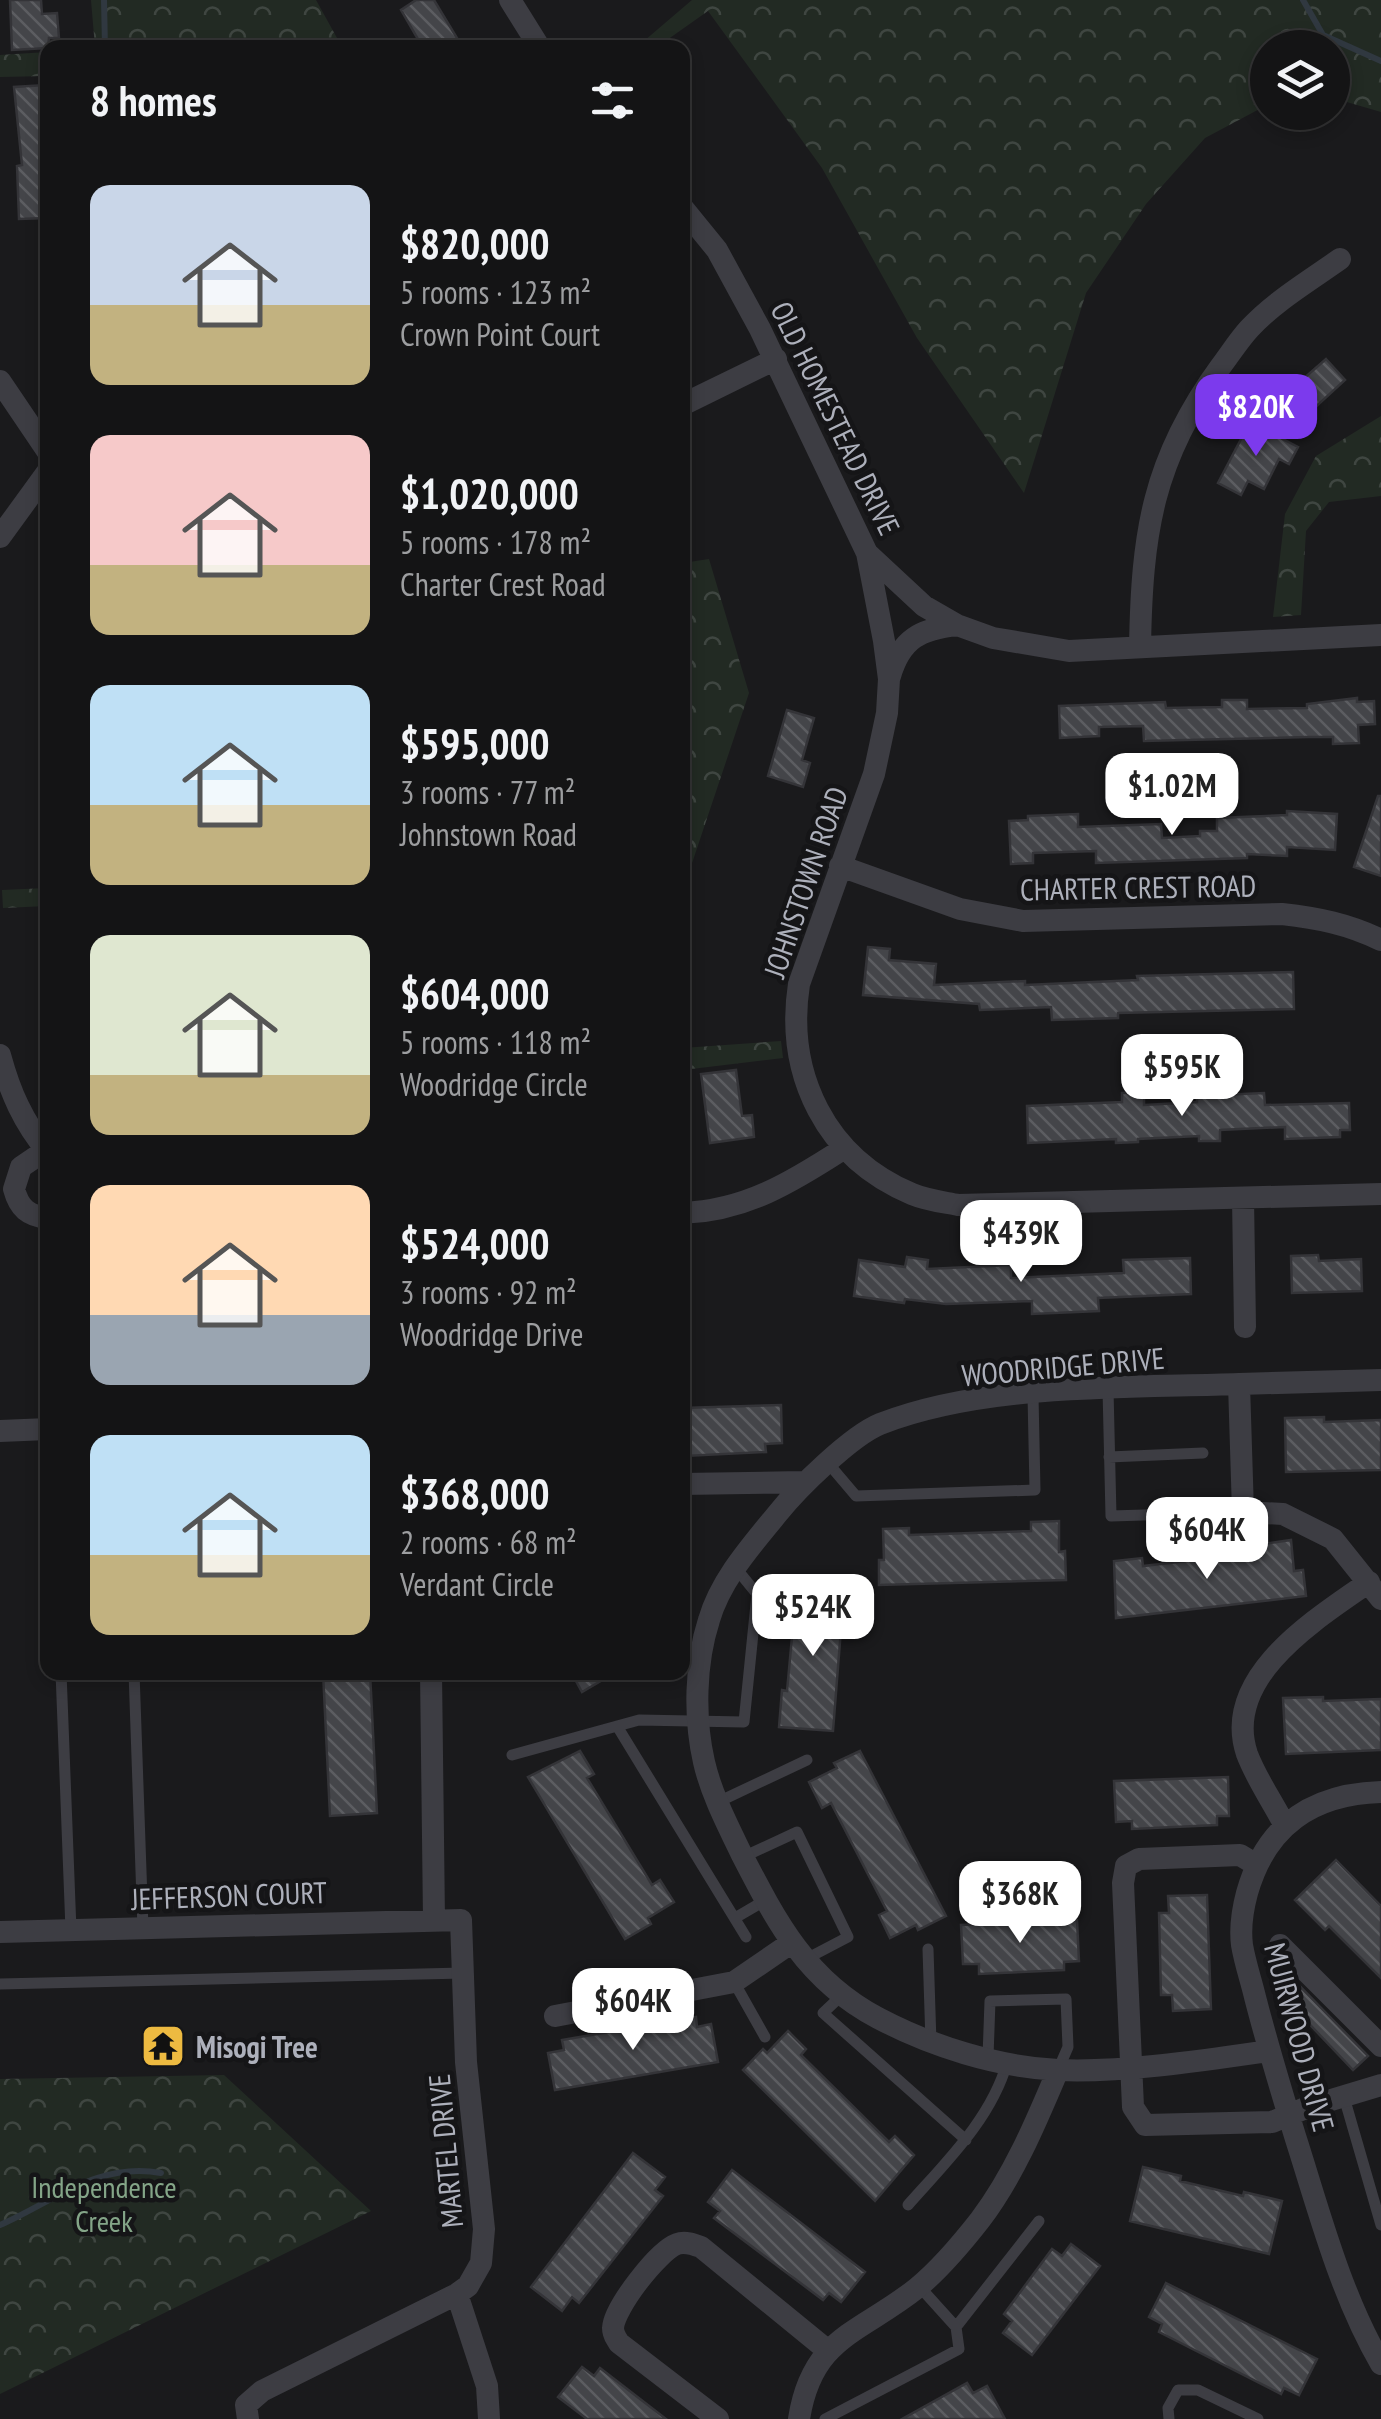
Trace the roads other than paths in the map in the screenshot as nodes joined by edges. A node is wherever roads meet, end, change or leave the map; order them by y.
1 (510, 0) edge
2 (535, 40) edge
3 (690, 217) edge
4 (1340, 259) dead end
5 (776, 359) junction
6 (0, 380) edge
7 (690, 402) edge
8 (40, 440) edge
9 (40, 481) edge
10 (0, 537) edge
11 (867, 553) junction
12 (956, 625) junction
13 (1381, 636) edge
14 (1140, 648) junction
15 (889, 679) junction
16 (840, 866) junction
17 (1381, 940) edge
18 (0, 1055) edge
19 (40, 1143) edge
20 (843, 1149) junction
21 (40, 1155) edge
22 (1381, 1194) edge
23 (1243, 1198) junction
24 (690, 1214) edge
25 (40, 1217) edge
26 (1245, 1328) dead end
27 (1381, 1380) edge
28 (1239, 1384) junction
29 (1108, 1389) junction
30 (1033, 1394) junction
31 (40, 1428) edge
32 (0, 1431) edge
33 (1203, 1453) dead end
34 (1110, 1457) junction
35 (828, 1463) junction
36 (802, 1482) junction
37 (690, 1484) edge
38 (1243, 1512) junction
39 (735, 1567) junction
40 (1375, 1590) edge
41 (691, 1664) edge
42 (61, 1680) edge
43 (134, 1680) edge
44 (431, 1680) edge
45 (698, 1720) junction
46 (617, 1726) junction
47 (512, 1755) dead end
48 (807, 1760) dead end
49 (1381, 1792) edge
50 (718, 1802) junction
51 (1284, 1824) junction
52 (743, 1857) junction
53 (1255, 1864) junction
54 (764, 1901) junction
55 (736, 1918) junction
56 (434, 1920) junction
57 (460, 1920) joint
58 (144, 1928) junction
59 (70, 1930) junction
60 (0, 1932) edge
61 (746, 1936) dead end
62 (1280, 1945) dead end
63 (928, 1949) dead end
64 (798, 1951) junction
65 (463, 1973) junction
66 (734, 1982) junction
67 (0, 1984) edge
68 (841, 1996) junction
69 (554, 2016) dead end
70 (764, 2037) dead end
71 (931, 2043) junction
72 (1381, 2046) edge
73 (1268, 2051) junction
74 (998, 2060) junction
75 (1130, 2066) junction
76 (1058, 2070) junction
77 (1381, 2085) edge
78 (1344, 2097) junction
79 (1289, 2116) junction
80 (966, 2140) junction
81 (908, 2205) dead end
82 (1039, 2221) dead end
83 (1381, 2225) edge
84 (919, 2286) junction
85 (457, 2294) junction
86 (956, 2327) junction
87 (827, 2350) junction
88 (1381, 2364) edge
89 (242, 2414) edge
90 (489, 2419) edge
91 (718, 2419) edge
92 (800, 2419) edge
93 (824, 2419) edge
94 (1170, 2419) edge
95 (1258, 2419) edge

1 - 2 street
3 - 5 street, OLD HOMESTEAD DRIVE
4 - 14 street
5 - 7 street
5 - 11 street, OLD HOMESTEAD DRIVE
6 - 8 street
9 - 10 street
11 - 12 street, OLD HOMESTEAD DRIVE
11 - 15 street, JOHNSTOWN ROAD
12 - 14 street, OLD HOMESTEAD DRIVE
12 - 15 street
13 - 14 street, OLD HOMESTEAD DRIVE
15 - 16 street, JOHNSTOWN ROAD
16 - 17 street, CHARTER CREST ROAD
16 - 20 street, JOHNSTOWN ROAD
18 - 19 street
20 - 23 street, JOHNSTOWN ROAD
20 - 24 street
21 - 25 street
22 - 23 street, JOHNSTOWN ROAD
23 - 26 street
27 - 28 street, WOODRIDGE DRIVE
28 - 29 street, WOODRIDGE DRIVE
28 - 38 street
29 - 30 street, WOODRIDGE DRIVE
29 - 34 lane
30 - 35 street, WOODRIDGE DRIVE
30 - 35 lane
31 - 32 street
33 - 34 lane
34 - 38 lane
35 - 36 street, WOODRIDGE DRIVE
36 - 37 street
36 - 39 street, WOODRIDGE DRIVE
38 - 40 street
39 - 41 street, WOODRIDGE DRIVE
39 - 45 lane
40 - 51 street
41 - 45 street, WOODRIDGE DRIVE
42 - 59 lane
43 - 58 lane
44 - 56 street
45 - 46 lane
45 - 50 street, WOODRIDGE DRIVE
46 - 47 lane
46 - 55 lane
48 - 50 lane
49 - 51 street, MUIRWOOD DRIVE
50 - 52 street, WOODRIDGE DRIVE
51 - 53 street, MUIRWOOD DRIVE
52 - 54 street, WOODRIDGE DRIVE
52 - 64 lane
53 - 73 street, MUIRWOOD DRIVE
53 - 75 street
54 - 55 lane
54 - 64 street, WOODRIDGE DRIVE
55 - 61 lane
56 - 57 street, JEFFERSON COURT
56 - 58 street, JEFFERSON COURT
57 - 65 street, MARTEL DRIVE
58 - 59 street, JEFFERSON COURT
59 - 60 street, JEFFERSON COURT
62 - 72 street
63 - 71 lane
64 - 66 street
64 - 68 street, WOODRIDGE DRIVE
65 - 67 lane
65 - 85 street, MARTEL DRIVE
66 - 69 street
66 - 70 lane
68 - 71 street, WOODRIDGE DRIVE
68 - 80 lane
71 - 74 street, WOODRIDGE DRIVE
73 - 75 street, WOODRIDGE DRIVE
73 - 79 street, MUIRWOOD DRIVE
74 - 76 street, WOODRIDGE DRIVE
74 - 76 lane
74 - 80 lane
75 - 76 street, WOODRIDGE DRIVE
75 - 79 street
76 - 84 street
77 - 78 street
78 - 79 street
78 - 83 lane
79 - 88 street, MUIRWOOD DRIVE
80 - 81 lane
82 - 86 lane
84 - 86 lane
84 - 87 street
85 - 89 street
85 - 90 street
86 - 93 lane
87 - 91 street
87 - 92 street
94 - 95 lane

